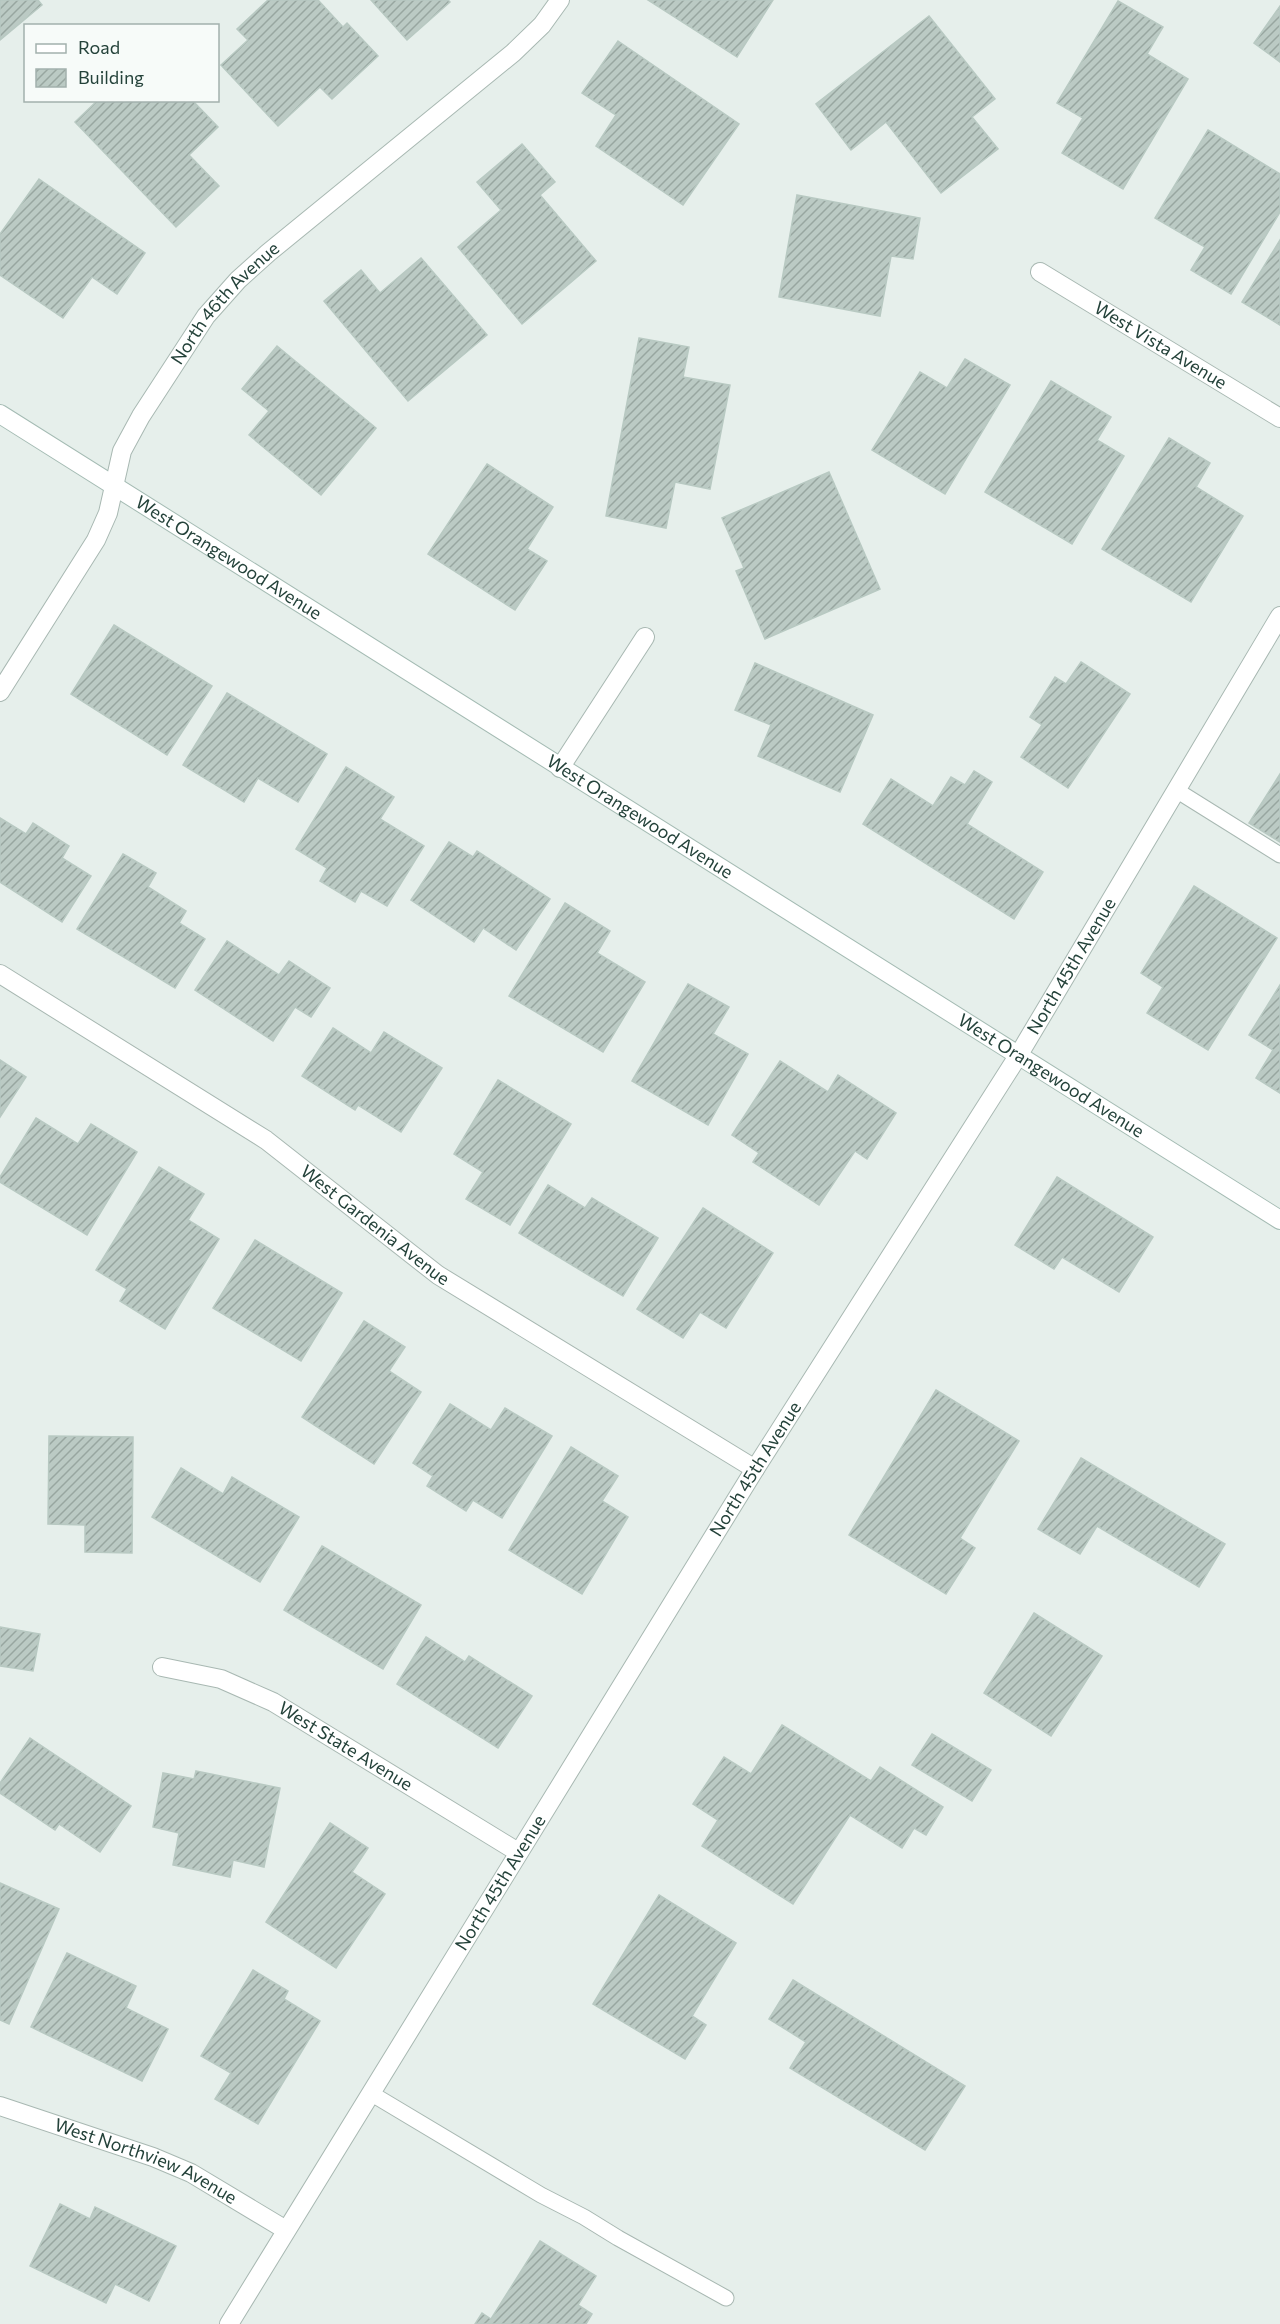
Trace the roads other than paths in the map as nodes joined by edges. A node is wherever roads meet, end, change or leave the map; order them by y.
1 (560, 0) edge
2 (1040, 272) dead end
3 (0, 414) edge
4 (1280, 418) edge
5 (115, 488) junction
6 (1280, 616) edge
7 (645, 637) dead end
8 (0, 692) edge
9 (560, 768) junction
10 (1176, 790) junction
11 (1280, 855) edge
12 (0, 974) edge
13 (1018, 1056) junction
14 (1280, 1220) edge
15 (755, 1469) junction
16 (162, 1667) dead end
17 (518, 1852) junction
18 (372, 2094) junction
19 (0, 2106) edge
20 (286, 2230) junction
21 (726, 2298) dead end
22 (229, 2324) edge

1 - 5 street, North 46th Avenue
2 - 4 street, West Vista Avenue
3 - 5 street, West Orangewood Avenue
5 - 8 street, North 46th Avenue
5 - 9 street, West Orangewood Avenue
6 - 10 street, North 45th Avenue
7 - 9 street
9 - 13 street, West Orangewood Avenue
10 - 11 lane
10 - 13 street, North 45th Avenue
12 - 15 street, West Gardenia Avenue
13 - 14 street, West Orangewood Avenue
13 - 15 street, North 45th Avenue
15 - 17 street, North 45th Avenue
16 - 17 street, West State Avenue
17 - 18 street, North 45th Avenue
18 - 20 street, North 45th Avenue
18 - 21 lane
19 - 20 street, West Northview Avenue
20 - 22 street, North 45th Avenue

